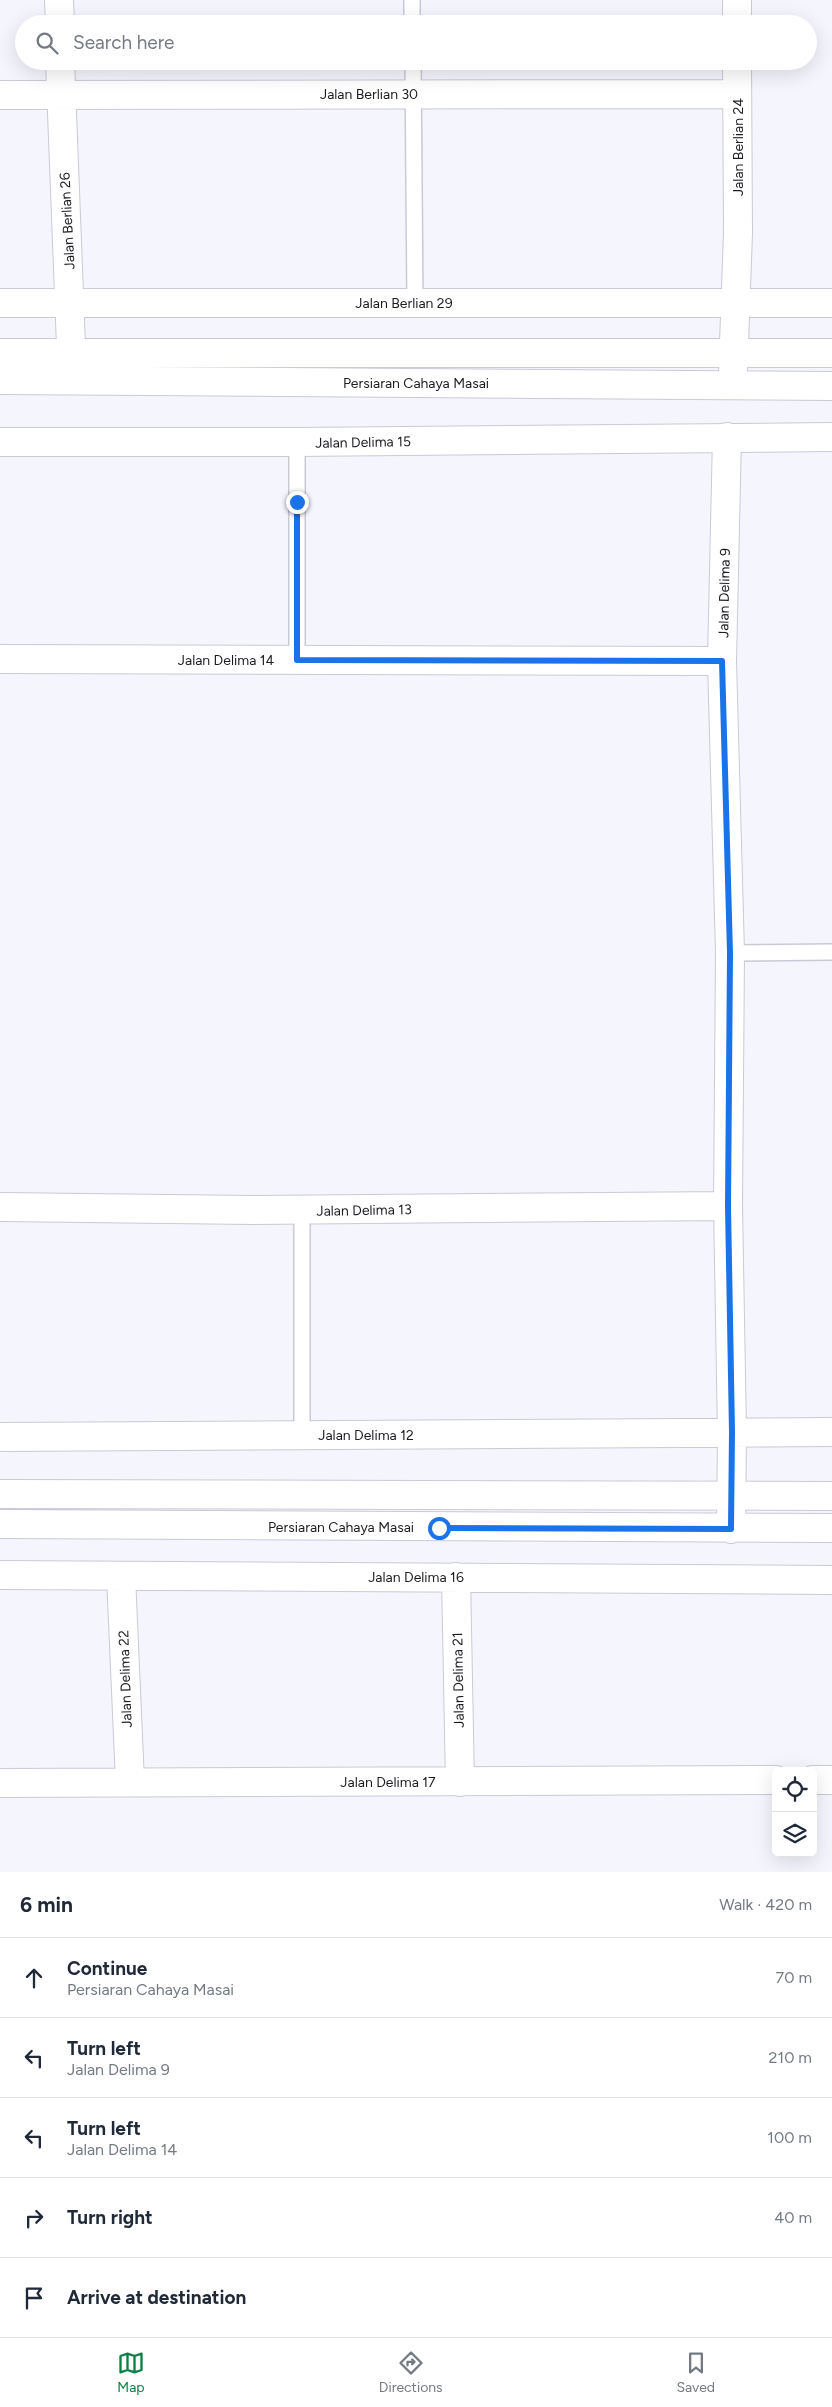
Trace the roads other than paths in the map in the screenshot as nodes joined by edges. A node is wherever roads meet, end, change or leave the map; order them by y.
1 (59, 0) edge
2 (412, 0) edge
3 (737, 0) edge
4 (60, 15) edge
5 (412, 15) edge
6 (737, 15) edge
7 (60, 70) edge
8 (412, 70) edge
9 (737, 70) edge
10 (413, 94) junction
11 (737, 94) junction
12 (0, 95) edge
13 (61, 95) junction
14 (0, 303) edge
15 (70, 303) junction
16 (415, 303) junction
17 (832, 303) edge
18 (736, 304) junction
19 (0, 353) edge
20 (72, 353) junction
21 (832, 353) edge
22 (734, 354) junction
23 (0, 380) edge
24 (72, 381) junction
25 (733, 385) junction
26 (832, 386) edge
27 (727, 437) junction
28 (832, 437) edge
29 (0, 442) edge
30 (298, 442) junction
31 (0, 659) edge
32 (297, 660) junction
33 (722, 661) junction
34 (832, 952) edge
35 (730, 953) junction
36 (728, 1206) junction
37 (0, 1207) edge
38 (302, 1210) junction
39 (732, 1432) junction
40 (832, 1432) edge
41 (302, 1436) junction
42 (0, 1437) edge
43 (0, 1494) edge
44 (832, 1496) edge
45 (732, 1498) junction
46 (0, 1524) edge
47 (832, 1528) edge
48 (731, 1529) junction
49 (0, 1575) edge
50 (121, 1576) junction
51 (456, 1577) junction
52 (832, 1580) edge
53 (772, 1780) edge
54 (817, 1780) edge
55 (832, 1780) edge
56 (130, 1782) junction
57 (460, 1782) junction
58 (0, 1783) edge

1 - 4 street
2 - 5 lane
3 - 6 street
7 - 13 street, Jalan Berlian 26
8 - 10 lane
9 - 11 street, Jalan Berlian 24
10 - 11 street, Jalan Berlian 30
10 - 13 street, Jalan Berlian 30
10 - 16 lane
11 - 18 street, Jalan Berlian 24
12 - 13 street, Jalan Berlian 30
13 - 15 street, Jalan Berlian 26
14 - 15 street, Jalan Berlian 29
15 - 16 street, Jalan Berlian 29
15 - 20 street, Jalan Berlian 26
16 - 18 street, Jalan Berlian 29
17 - 18 street, Jalan Berlian 29
18 - 22 street
19 - 20 street
20 - 22 street
20 - 24 street, Jalan Berlian 26
21 - 22 street
22 - 25 street
23 - 24 street, Persiaran Cahaya Masai
24 - 25 street, Persiaran Cahaya Masai
25 - 26 street, Persiaran Cahaya Masai
27 - 28 street, Jalan Delima 15
27 - 30 street, Jalan Delima 15
27 - 33 street, Jalan Delima 9
29 - 30 street, Jalan Delima 15
30 - 32 lane
31 - 32 street, Jalan Delima 14
32 - 33 street, Jalan Delima 14
33 - 35 street, Jalan Delima 9
34 - 35 lane
35 - 36 street, Jalan Delima 9
36 - 38 street, Jalan Delima 13
36 - 39 street, Jalan Delima 9
37 - 38 street, Jalan Delima 13
38 - 41 lane
39 - 40 street, Jalan Delima 12
39 - 41 street, Jalan Delima 12
39 - 45 street, Jalan Delima 9
41 - 42 street, Jalan Delima 12
43 - 45 street
44 - 45 street
45 - 48 street, Jalan Delima 9
46 - 48 street, Persiaran Cahaya Masai
47 - 48 street, Persiaran Cahaya Masai
49 - 50 street, Jalan Delima 16
50 - 51 street, Jalan Delima 16
50 - 56 street, Jalan Delima 22
51 - 52 street, Jalan Delima 16
51 - 57 street, Jalan Delima 21
53 - 57 street, Jalan Delima 17
54 - 55 street
56 - 57 street, Jalan Delima 17
56 - 58 street, Jalan Delima 17

